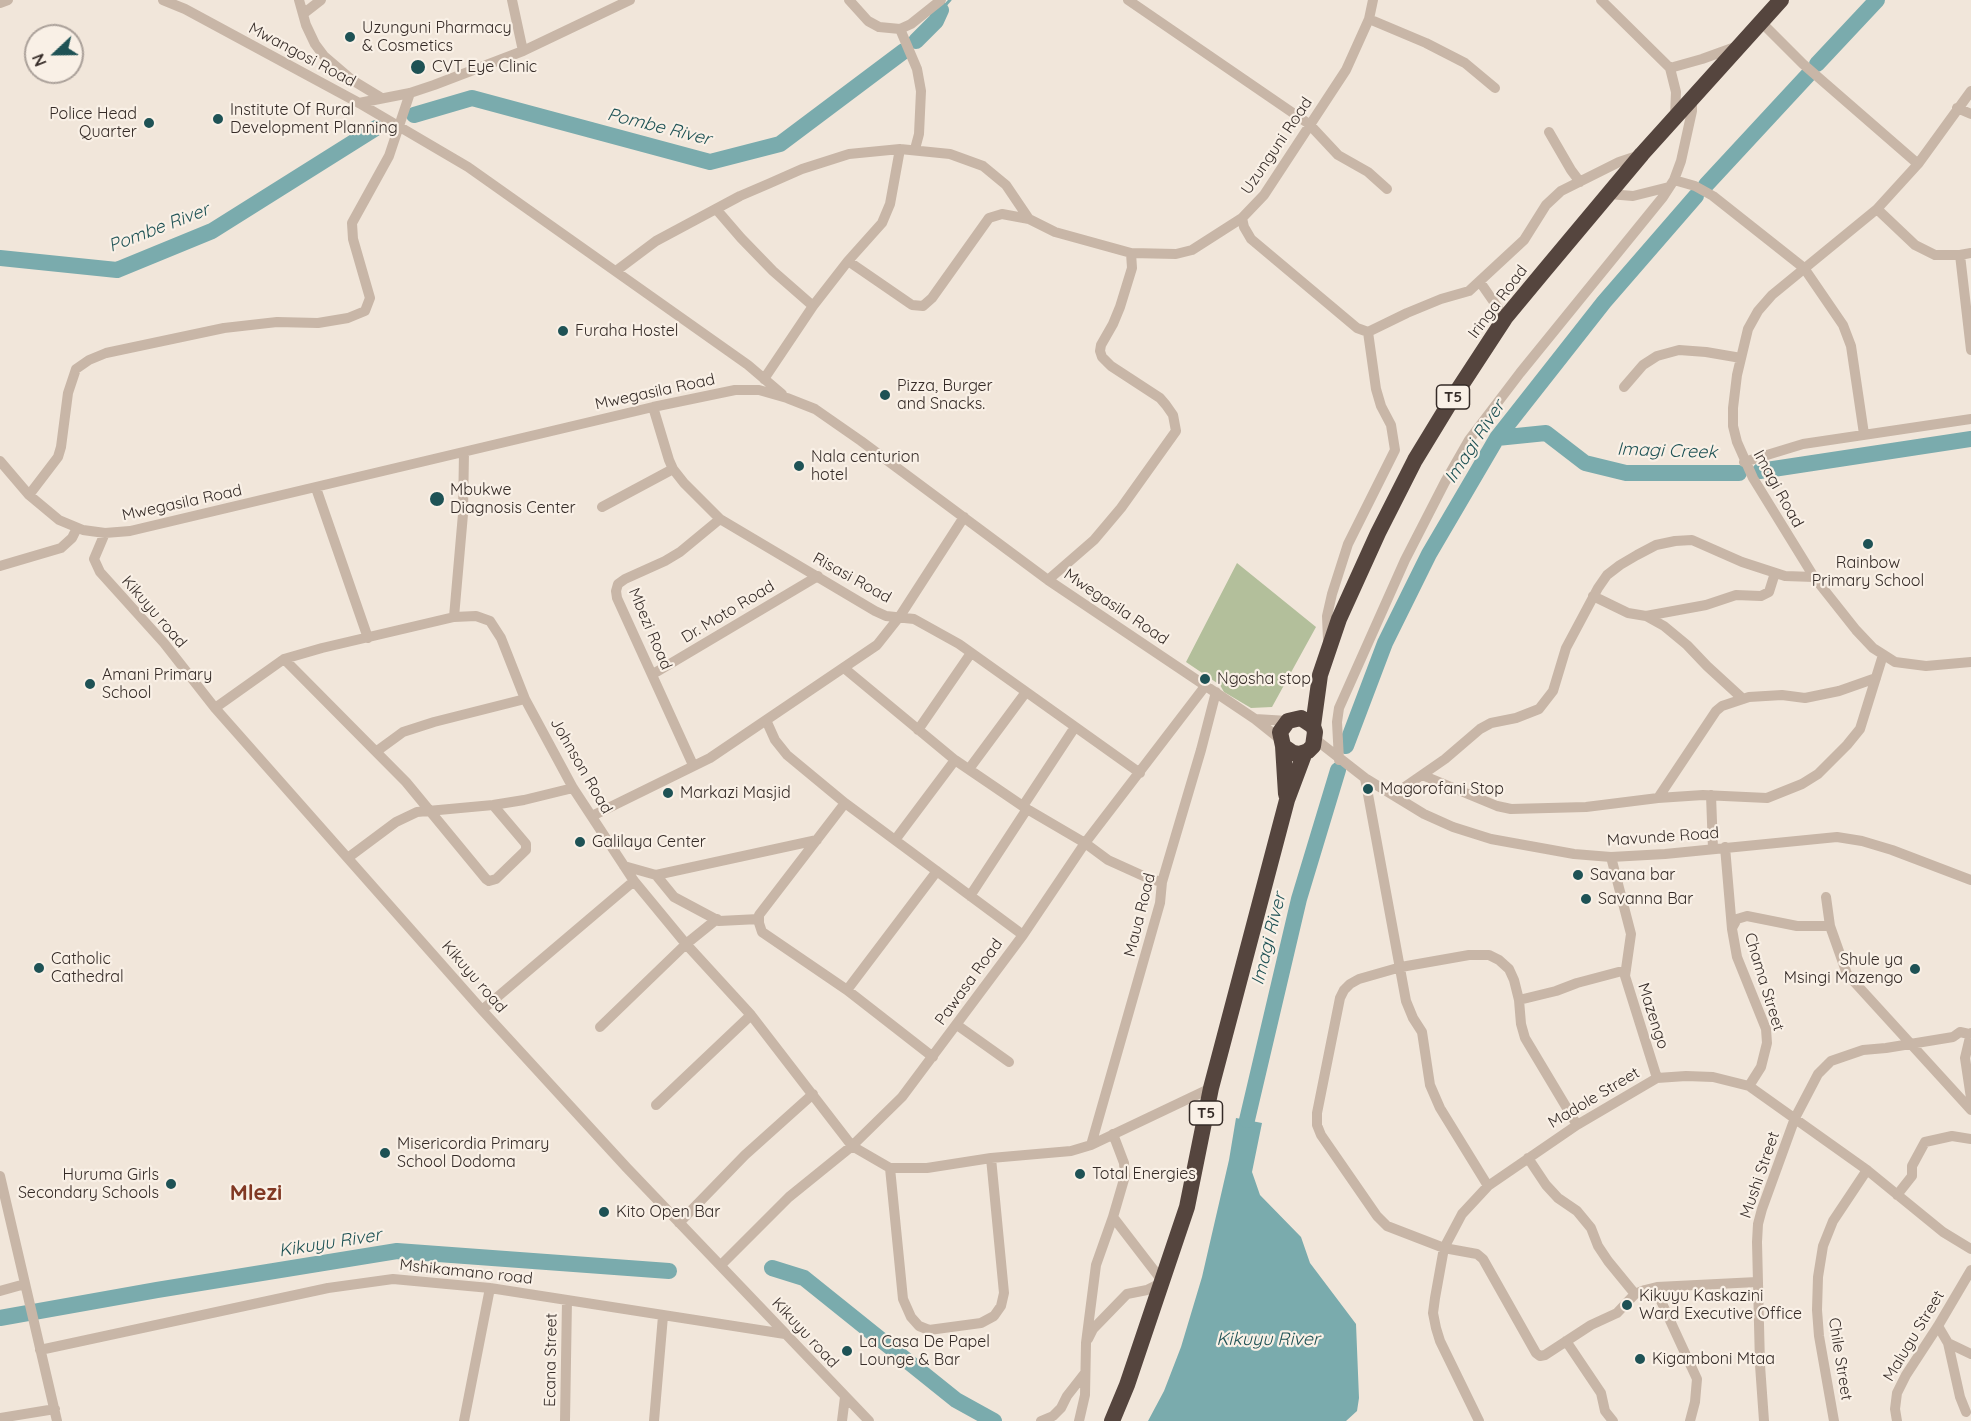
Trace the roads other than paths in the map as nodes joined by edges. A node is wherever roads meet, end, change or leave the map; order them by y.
1 (8, 0) edge
2 (163, 0) edge
3 (299, 0) edge
4 (321, 0) edge
5 (512, 0) edge
6 (630, 0) edge
7 (849, 0) edge
8 (941, 0) edge
9 (1128, 0) edge
10 (1373, 0) edge
11 (1601, 0) edge
12 (1780, 0) edge
13 (0, 3) edge
14 (303, 14) junction
15 (1369, 19) junction
16 (1761, 22) junction
17 (900, 29) junction
18 (1740, 45) junction
19 (524, 51) junction
20 (1670, 68) junction
21 (1495, 88) dead end
22 (1971, 91) edge
23 (410, 93) junction
24 (380, 98) junction
25 (1692, 99) junction
26 (359, 103) junction
27 (1957, 108) junction
28 (1971, 114) edge
29 (1675, 118) junction
30 (1309, 124) junction
31 (400, 127) junction
32 (1549, 132) dead end
33 (900, 149) junction
34 (915, 149) junction
35 (1642, 154) junction
36 (1918, 164) junction
37 (1580, 182) junction
38 (1671, 183) junction
39 (1387, 189) dead end
40 (1609, 194) junction
41 (716, 209) junction
42 (1877, 209) junction
43 (1242, 218) junction
44 (1029, 219) junction
45 (1131, 253) junction
46 (1965, 254) edge
47 (848, 261) junction
48 (1804, 268) junction
49 (616, 271) junction
50 (1480, 282) junction
51 (813, 306) junction
52 (1505, 318) junction
53 (1368, 332) junction
54 (1971, 350) edge
55 (1741, 358) junction
56 (764, 379) junction
57 (1624, 387) dead end
58 (787, 398) junction
59 (654, 407) junction
60 (1971, 419) edge
61 (1864, 434) junction
62 (464, 452) junction
63 (0, 461) edge
64 (1744, 462) junction
65 (673, 469) junction
66 (316, 488) junction
67 (30, 495) junction
68 (602, 507) dead end
69 (964, 517) junction
70 (720, 519) junction
71 (77, 528) junction
72 (105, 533) junction
73 (0, 566) edge
74 (1775, 573) junction
75 (818, 576) junction
76 (1814, 577) junction
77 (1048, 580) junction
78 (1593, 596) junction
79 (900, 616) junction
80 (1646, 616) junction
81 (454, 617) junction
82 (368, 638) junction
83 (1329, 651) junction
84 (971, 652) junction
85 (1883, 655) junction
86 (284, 659) junction
87 (1971, 662) edge
88 (844, 668) junction
89 (653, 674) junction
90 (1320, 675) junction
91 (1876, 678) junction
92 (1211, 689) junction
93 (1026, 692) junction
94 (525, 699) junction
95 (1743, 699) junction
96 (214, 708) junction
97 (1255, 719) junction
98 (766, 720) junction
99 (1291, 720) junction
100 (1075, 727) junction
101 (918, 730) junction
102 (1310, 742) junction
103 (1282, 743) junction
104 (376, 751) junction
105 (955, 760) junction
106 (1339, 760) junction
107 (693, 765) junction
108 (969, 769) junction
109 (1140, 773) junction
110 (1422, 775) junction
111 (1365, 778) junction
112 (573, 788) junction
113 (1393, 795) junction
114 (1711, 795) junction
115 (1658, 798) junction
116 (1287, 800) junction
117 (845, 803) junction
118 (493, 806) junction
119 (1025, 807) junction
120 (432, 812) junction
121 (592, 816) junction
122 (817, 840) junction
123 (895, 840) junction
124 (1086, 843) junction
125 (1725, 848) junction
126 (1713, 849) junction
127 (349, 857) junction
128 (1611, 857) junction
129 (624, 866) junction
130 (937, 871) junction
131 (656, 875) junction
132 (1971, 880) edge
133 (634, 881) junction
134 (1162, 882) junction
135 (970, 896) junction
136 (1826, 897) dead end
137 (717, 919) junction
138 (759, 919) junction
139 (1830, 926) junction
140 (1732, 929) junction
141 (1023, 935) junction
142 (686, 944) junction
143 (1401, 967) junction
144 (1626, 970) junction
145 (847, 990) junction
146 (1519, 1000) junction
147 (482, 1010) junction
148 (751, 1015) junction
149 (957, 1025) junction
150 (600, 1027) dead end
151 (1970, 1034) edge
152 (1911, 1043) junction
153 (933, 1057) junction
154 (1009, 1062) dead end
155 (1658, 1078) junction
156 (1749, 1086) junction
157 (1211, 1088) junction
158 (813, 1094) junction
159 (1971, 1098) edge
160 (656, 1105) dead end
161 (1971, 1110) edge
162 (1795, 1118) junction
163 (1576, 1125) junction
164 (1113, 1134) junction
165 (1971, 1139) edge
166 (1091, 1145) junction
167 (852, 1146) junction
168 (991, 1158) junction
169 (1528, 1158) junction
170 (890, 1168) junction
171 (1867, 1170) junction
172 (0, 1176) edge
173 (1488, 1186) junction
174 (1898, 1196) junction
175 (1113, 1217) junction
176 (679, 1222) junction
177 (1444, 1248) junction
178 (1971, 1249) edge
179 (721, 1265) junction
180 (1971, 1270) edge
181 (1162, 1282) junction
182 (1757, 1282) junction
183 (25, 1284) junction
184 (490, 1288) junction
185 (1655, 1288) junction
186 (0, 1291) edge
187 (1635, 1294) junction
188 (567, 1300) junction
189 (663, 1316) junction
190 (1938, 1326) junction
191 (785, 1335) junction
192 (1566, 1341) junction
193 (1086, 1343) junction
194 (1948, 1343) junction
195 (40, 1350) junction
196 (1971, 1354) edge
197 (1085, 1373) junction
198 (845, 1397) junction
199 (55, 1409) junction
200 (1966, 1412) dead end
201 (0, 1418) edge
202 (57, 1421) edge
203 (464, 1421) edge
204 (565, 1421) edge
205 (654, 1421) edge
206 (842, 1421) edge
207 (869, 1421) edge
208 (1041, 1421) edge
209 (1079, 1421) edge
210 (1112, 1421) edge
211 (1479, 1421) edge
212 (1613, 1421) edge
213 (1690, 1421) edge
214 (1764, 1421) edge
215 (1834, 1421) edge
216 (1897, 1421) edge

1 - 13 street
2 - 26 street, Mwangosi Road
3 - 14 street
4 - 14 street
5 - 19 street
6 - 19 street, Mwangosi Road
7 - 17 street
8 - 17 street
9 - 30 street
10 - 15 street, Uzunguni Road
11 - 20 street
12 - 16 highway, Iringa Road / T5
14 - 24 street
15 - 21 street
15 - 30 street, Uzunguni Road
16 - 18 highway, Iringa Road / T5
16 - 36 street
17 - 34 street
18 - 20 street
18 - 25 highway, Iringa Road / T5
19 - 23 street, Mwangosi Road
20 - 29 street
22 - 27 street, Imagi Road
23 - 24 street, Mwangosi Road
23 - 31 street
24 - 26 street, Mwangosi Road
25 - 29 highway, Iringa Road / T5
25 - 38 street
26 - 31 street
27 - 28 street
27 - 36 street, Imagi Road
29 - 35 highway, Iringa Road / T5
30 - 39 street
30 - 43 street, Uzunguni Road
31 - 49 street
31 - 67 street
32 - 37 street
33 - 34 street
33 - 41 street
33 - 47 street
34 - 44 street
35 - 37 street
35 - 40 highway, Iringa Road / T5
36 - 42 street, Imagi Road
37 - 50 street
38 - 40 street
38 - 48 street
38 - 106 street
40 - 52 highway, Iringa Road / T5
41 - 49 street
41 - 51 street
42 - 46 street
42 - 48 street, Imagi Road
43 - 45 street, Uzunguni Road
43 - 53 street
44 - 45 street, Uzunguni Road
44 - 47 street, Uzunguni Road
45 - 77 street
46 - 54 street
47 - 51 street
48 - 55 street, Imagi Road
48 - 61 street
49 - 56 street
50 - 52 street
50 - 53 street
51 - 56 street
52 - 83 highway, Iringa Road / T5
53 - 83 street
55 - 57 street
55 - 64 street, Imagi Road
56 - 58 street
58 - 59 street, Mwegasila Road
58 - 69 street, Mwegasila Road
59 - 62 street, Mwegasila Road
59 - 65 street, Risasi Road
60 - 61 street
61 - 64 street
62 - 66 street, Mwegasila Road
62 - 81 street
63 - 67 street, Mwegasila Road
64 - 76 street, Imagi Road
65 - 68 street
65 - 70 street, Risasi Road
66 - 72 street, Mwegasila Road
66 - 82 street
67 - 71 street, Mwegasila Road
69 - 77 street, Mwegasila Road
69 - 79 street
70 - 75 street, Risasi Road
70 - 89 street, Mbezi Road
71 - 72 street, Mwegasila Road
71 - 73 street
72 - 96 street, Kikuyu road
74 - 76 street
74 - 78 street
74 - 80 street
75 - 79 street, Risasi Road
75 - 89 street, Dr. Moto Road
76 - 85 street, Imagi Road
77 - 92 street, Mwegasila Road
78 - 80 street
78 - 110 street
79 - 84 street, Risasi Road
79 - 88 street
80 - 95 street
81 - 82 street, Johnson Road
81 - 94 street, Johnson Road
82 - 86 street, Johnson Road
83 - 90 highway, Iringa Road / T5
84 - 93 street, Risasi Road
84 - 101 street
85 - 87 street, Imagi Road
85 - 91 street
86 - 96 street, Johnson Road
86 - 104 street
88 - 98 street
88 - 101 street
89 - 107 street, Mbezi Road
90 - 99 highway, T5
90 - 102 highway, T5
91 - 95 street
91 - 114 street
92 - 97 street, Mwegasila Road
92 - 109 street, Pawasa Road
92 - 134 street, Maua Road
93 - 100 street, Risasi Road
93 - 108 street
94 - 104 street
94 - 112 street, Johnson Road
95 - 115 street
96 - 127 street, Kikuyu road
97 - 99 street
97 - 103 street, Mwegasila Road
98 - 107 street
98 - 117 street
99 - 102 highway
99 - 103 highway, T5
100 - 109 street, Risasi Road
100 - 119 street
101 - 105 street
102 - 103 highway
102 - 106 street, Mavunde Road
102 - 116 highway, T5
103 - 116 highway, T5
104 - 120 street
105 - 108 street
105 - 123 street
106 - 111 street, Mavunde Road
107 - 121 street
108 - 119 street
109 - 124 street, Pawasa Road
110 - 113 street
110 - 115 street
111 - 113 street, Mavunde Road
111 - 143 street
112 - 118 street
112 - 121 street, Johnson Road
113 - 128 street, Mavunde Road
114 - 115 street
114 - 126 street
116 - 157 highway, T5
117 - 122 street
117 - 123 street
118 - 120 street
118 - 120 street
119 - 124 street
119 - 135 street
120 - 127 street
121 - 129 street, Johnson Road
122 - 131 street
122 - 138 street
123 - 130 street
124 - 134 street
124 - 141 street, Pawasa Road
125 - 126 street, Mavunde Road
125 - 132 street, Mavunde Road
125 - 140 street, Chama Street
126 - 128 street, Mavunde Road
127 - 147 street, Kikuyu road
128 - 144 street, Mazengo
129 - 131 street
129 - 133 street, Johnson Road
130 - 135 street
130 - 145 street
131 - 137 street
133 - 142 street, Johnson Road
133 - 147 street
134 - 166 street, Maua Road
135 - 141 street
136 - 139 street
137 - 138 street
137 - 142 street
138 - 145 street
139 - 140 street
139 - 152 street
140 - 156 street, Chama Street
141 - 149 street, Pawasa Road
142 - 148 street, Johnson Road
142 - 150 street
143 - 146 street
143 - 173 street
143 - 177 street
144 - 146 street
144 - 155 street, Mazengo
145 - 153 street
146 - 163 street
147 - 176 street, Kikuyu road
148 - 158 street, Johnson Road
148 - 160 street
149 - 153 street, Pawasa Road
149 - 154 street
151 - 152 street, Mushi Street
151 - 159 street
152 - 161 street
152 - 162 street, Mushi Street
153 - 167 street, Pawasa Road
155 - 156 street, Madole Street
155 - 163 street, Madole Street
156 - 162 street, Madole Street
157 - 164 street
157 - 181 highway, T5
158 - 167 street, Johnson Road
158 - 176 street
162 - 171 street, Madole Street
162 - 182 street, Mushi Street
163 - 169 street, Madole Street
164 - 166 street
164 - 175 street
165 - 174 street
166 - 168 street
167 - 170 street
167 - 179 street, Pawasa Road
168 - 170 street
168 - 170 street
169 - 173 street, Madole Street
169 - 187 street
171 - 174 street, Madole Street
171 - 215 street, Chile Street
172 - 183 street
173 - 177 street, Madole Street
174 - 178 street, Madole Street
175 - 181 street
175 - 193 street
176 - 179 street, Kikuyu road
177 - 192 street
177 - 211 street, Madole Street
179 - 191 street, Kikuyu road
180 - 190 street, Malugu Street
181 - 193 street
181 - 210 highway, T5
182 - 185 street
182 - 214 street, Mushi Street
183 - 186 street
183 - 195 street
184 - 188 street, Mshikamano road
184 - 195 street, Mshikamano road
184 - 203 street
185 - 187 street
185 - 213 street
187 - 192 street
188 - 189 street, Mshikamano road
188 - 204 street, Ecana Street
189 - 191 street, Mshikamano road
189 - 205 street
190 - 194 street
190 - 216 street, Malugu Street
191 - 198 street, Kikuyu road
192 - 212 street
193 - 197 street
194 - 196 street
194 - 200 street
195 - 199 street
197 - 208 street
197 - 209 street
198 - 206 street
198 - 207 street, Kikuyu road
199 - 201 street
199 - 202 street

